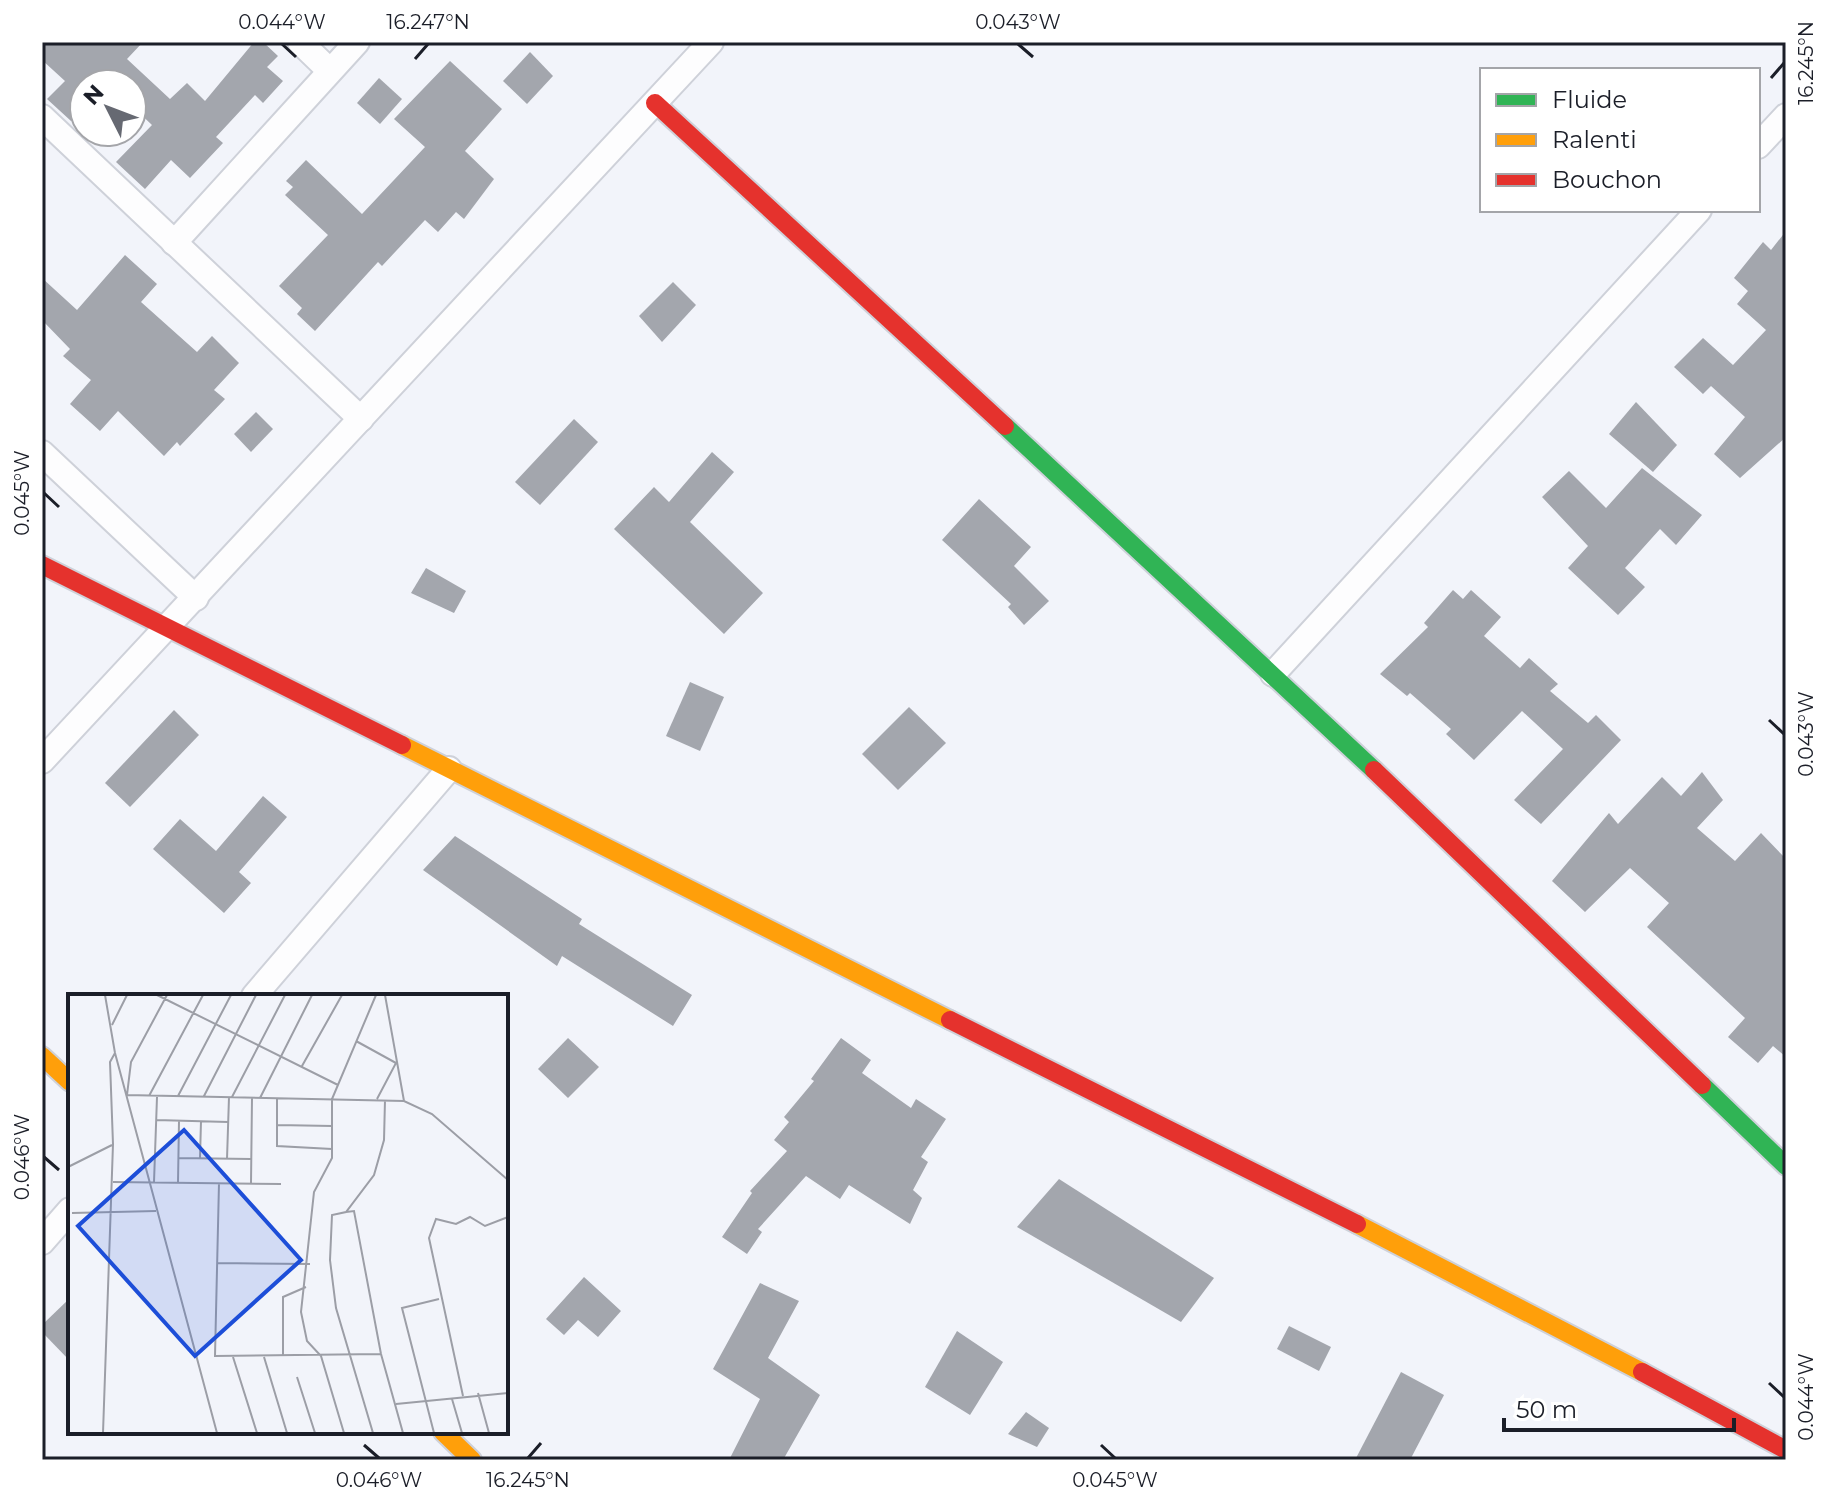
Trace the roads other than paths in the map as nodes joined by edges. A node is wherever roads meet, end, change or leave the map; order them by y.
1 (300, 42) edge
2 (357, 42) edge
3 (711, 42) edge
4 (329, 70) junction
5 (655, 103) junction
6 (1786, 116) edge
7 (42, 117) edge
8 (1760, 144) edge
9 (1697, 212) edge
10 (174, 243) junction
11 (361, 419) junction
12 (42, 453) edge
13 (42, 565) edge
14 (196, 598) junction
15 (164, 627) junction
16 (1273, 674) junction
17 (42, 761) edge
18 (449, 769) junction
19 (256, 994) edge
20 (42, 1056) edge
21 (68, 1080) edge
22 (1786, 1166) edge
23 (68, 1212) edge
24 (42, 1242) edge
25 (445, 1434) edge
26 (1786, 1450) edge
27 (472, 1460) edge

1 - 4 street
2 - 4 street
3 - 5 street
4 - 10 street
5 - 11 street
5 - 16 main road
6 - 8 street
7 - 10 street
9 - 16 street
10 - 11 street
11 - 14 street
12 - 14 street
13 - 15 main road
14 - 15 street
15 - 17 street
15 - 18 main road
16 - 22 main road
18 - 19 street
18 - 26 main road
20 - 21 main road
23 - 24 street
25 - 27 main road

